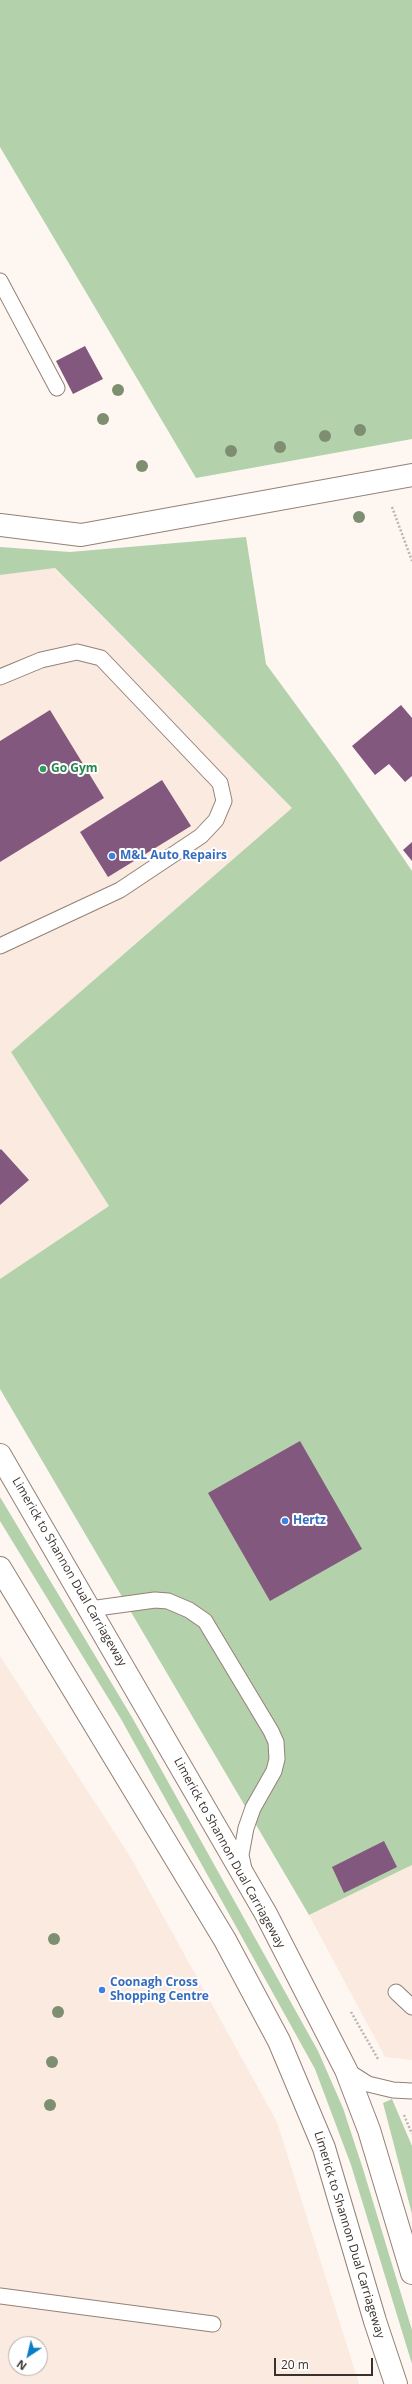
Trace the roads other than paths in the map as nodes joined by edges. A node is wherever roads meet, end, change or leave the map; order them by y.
1 (0, 280) edge
2 (57, 388) dead end
3 (412, 475) edge
4 (0, 525) edge
5 (0, 676) edge
6 (0, 946) edge
7 (0, 1455) edge
8 (0, 1568) edge
9 (90, 1609) junction
10 (245, 1878) junction
11 (396, 1992) dead end
12 (412, 2007) edge
13 (346, 2070) junction
14 (412, 2091) edge
15 (412, 2273) edge
16 (0, 2296) edge
17 (213, 2324) dead end
18 (396, 2384) edge

1 - 2 lane
3 - 4 main road
5 - 6 lane
7 - 9 main road, Limerick to Shannon Dual Carriageway
8 - 18 main road, Limerick to Shannon Dual Carriageway
9 - 10 main road, Limerick to Shannon Dual Carriageway
9 - 10 lane
10 - 13 main road, Limerick to Shannon Dual Carriageway
11 - 12 lane
13 - 14 lane
13 - 15 main road, Limerick to Shannon Dual Carriageway
16 - 17 lane

